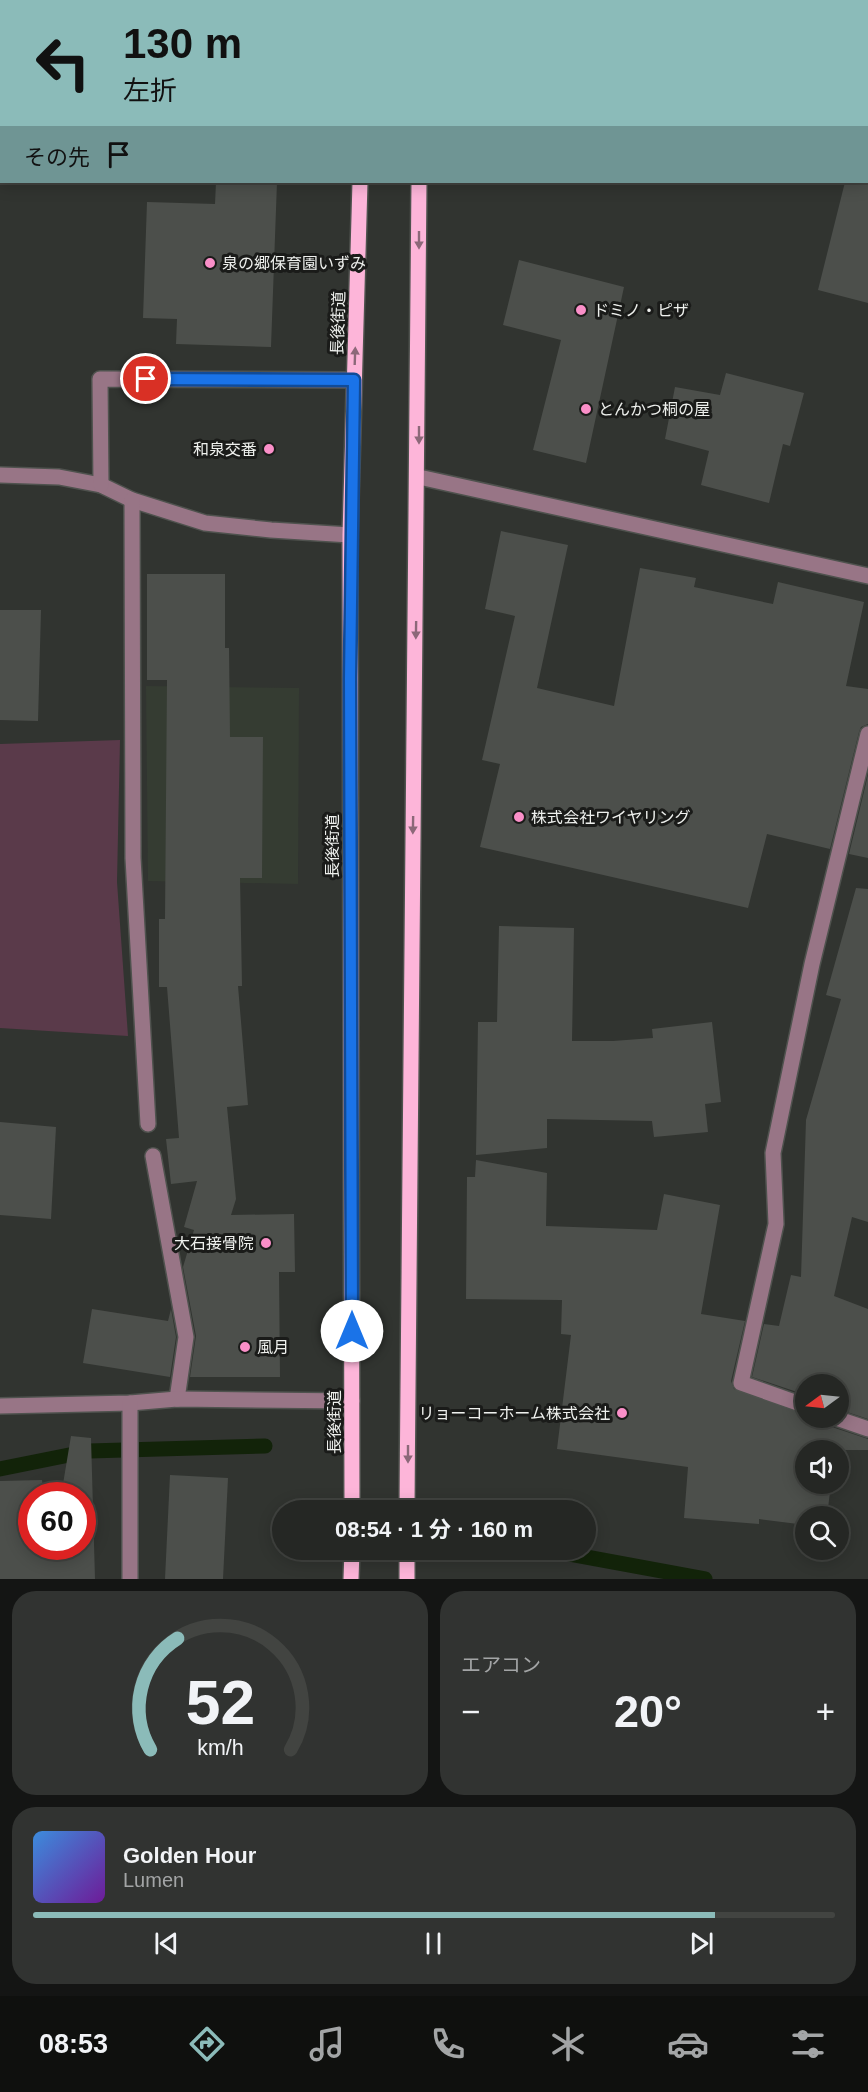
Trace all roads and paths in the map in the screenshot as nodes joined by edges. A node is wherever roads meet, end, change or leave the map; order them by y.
1 (360, 183) edge
2 (419, 183) edge
3 (354, 380) junction
4 (0, 475) edge
5 (419, 477) junction
6 (101, 485) junction
7 (132, 500) junction
8 (350, 535) junction
9 (868, 576) edge
10 (868, 734) edge
11 (148, 1124) dead end
12 (153, 1156) dead end
13 (177, 1399) junction
14 (352, 1401) junction
15 (795, 1402) edge
16 (130, 1403) junction
17 (0, 1406) edge
18 (849, 1422) edge
19 (868, 1429) edge
20 (352, 1500) edge
21 (407, 1500) edge
22 (352, 1560) edge
23 (407, 1560) edge
24 (130, 1579) edge
25 (351, 1579) edge
26 (407, 1579) edge

3 -> 1 main road, 長後街道
2 -> 5 main road
3 - 6 street
3 - 8 main road, 長後街道
4 - 6 street
5 - 9 street
5 -> 21 main road
6 - 7 street
7 - 8 street
7 - 11 street
8 - 14 main road, 長後街道
10 - 15 street
12 - 13 street
13 - 14 street
13 - 16 street
14 - 20 main road, 長後街道
16 - 17 street
16 - 24 street
18 - 19 street
22 - 25 main road
23 - 26 main road

